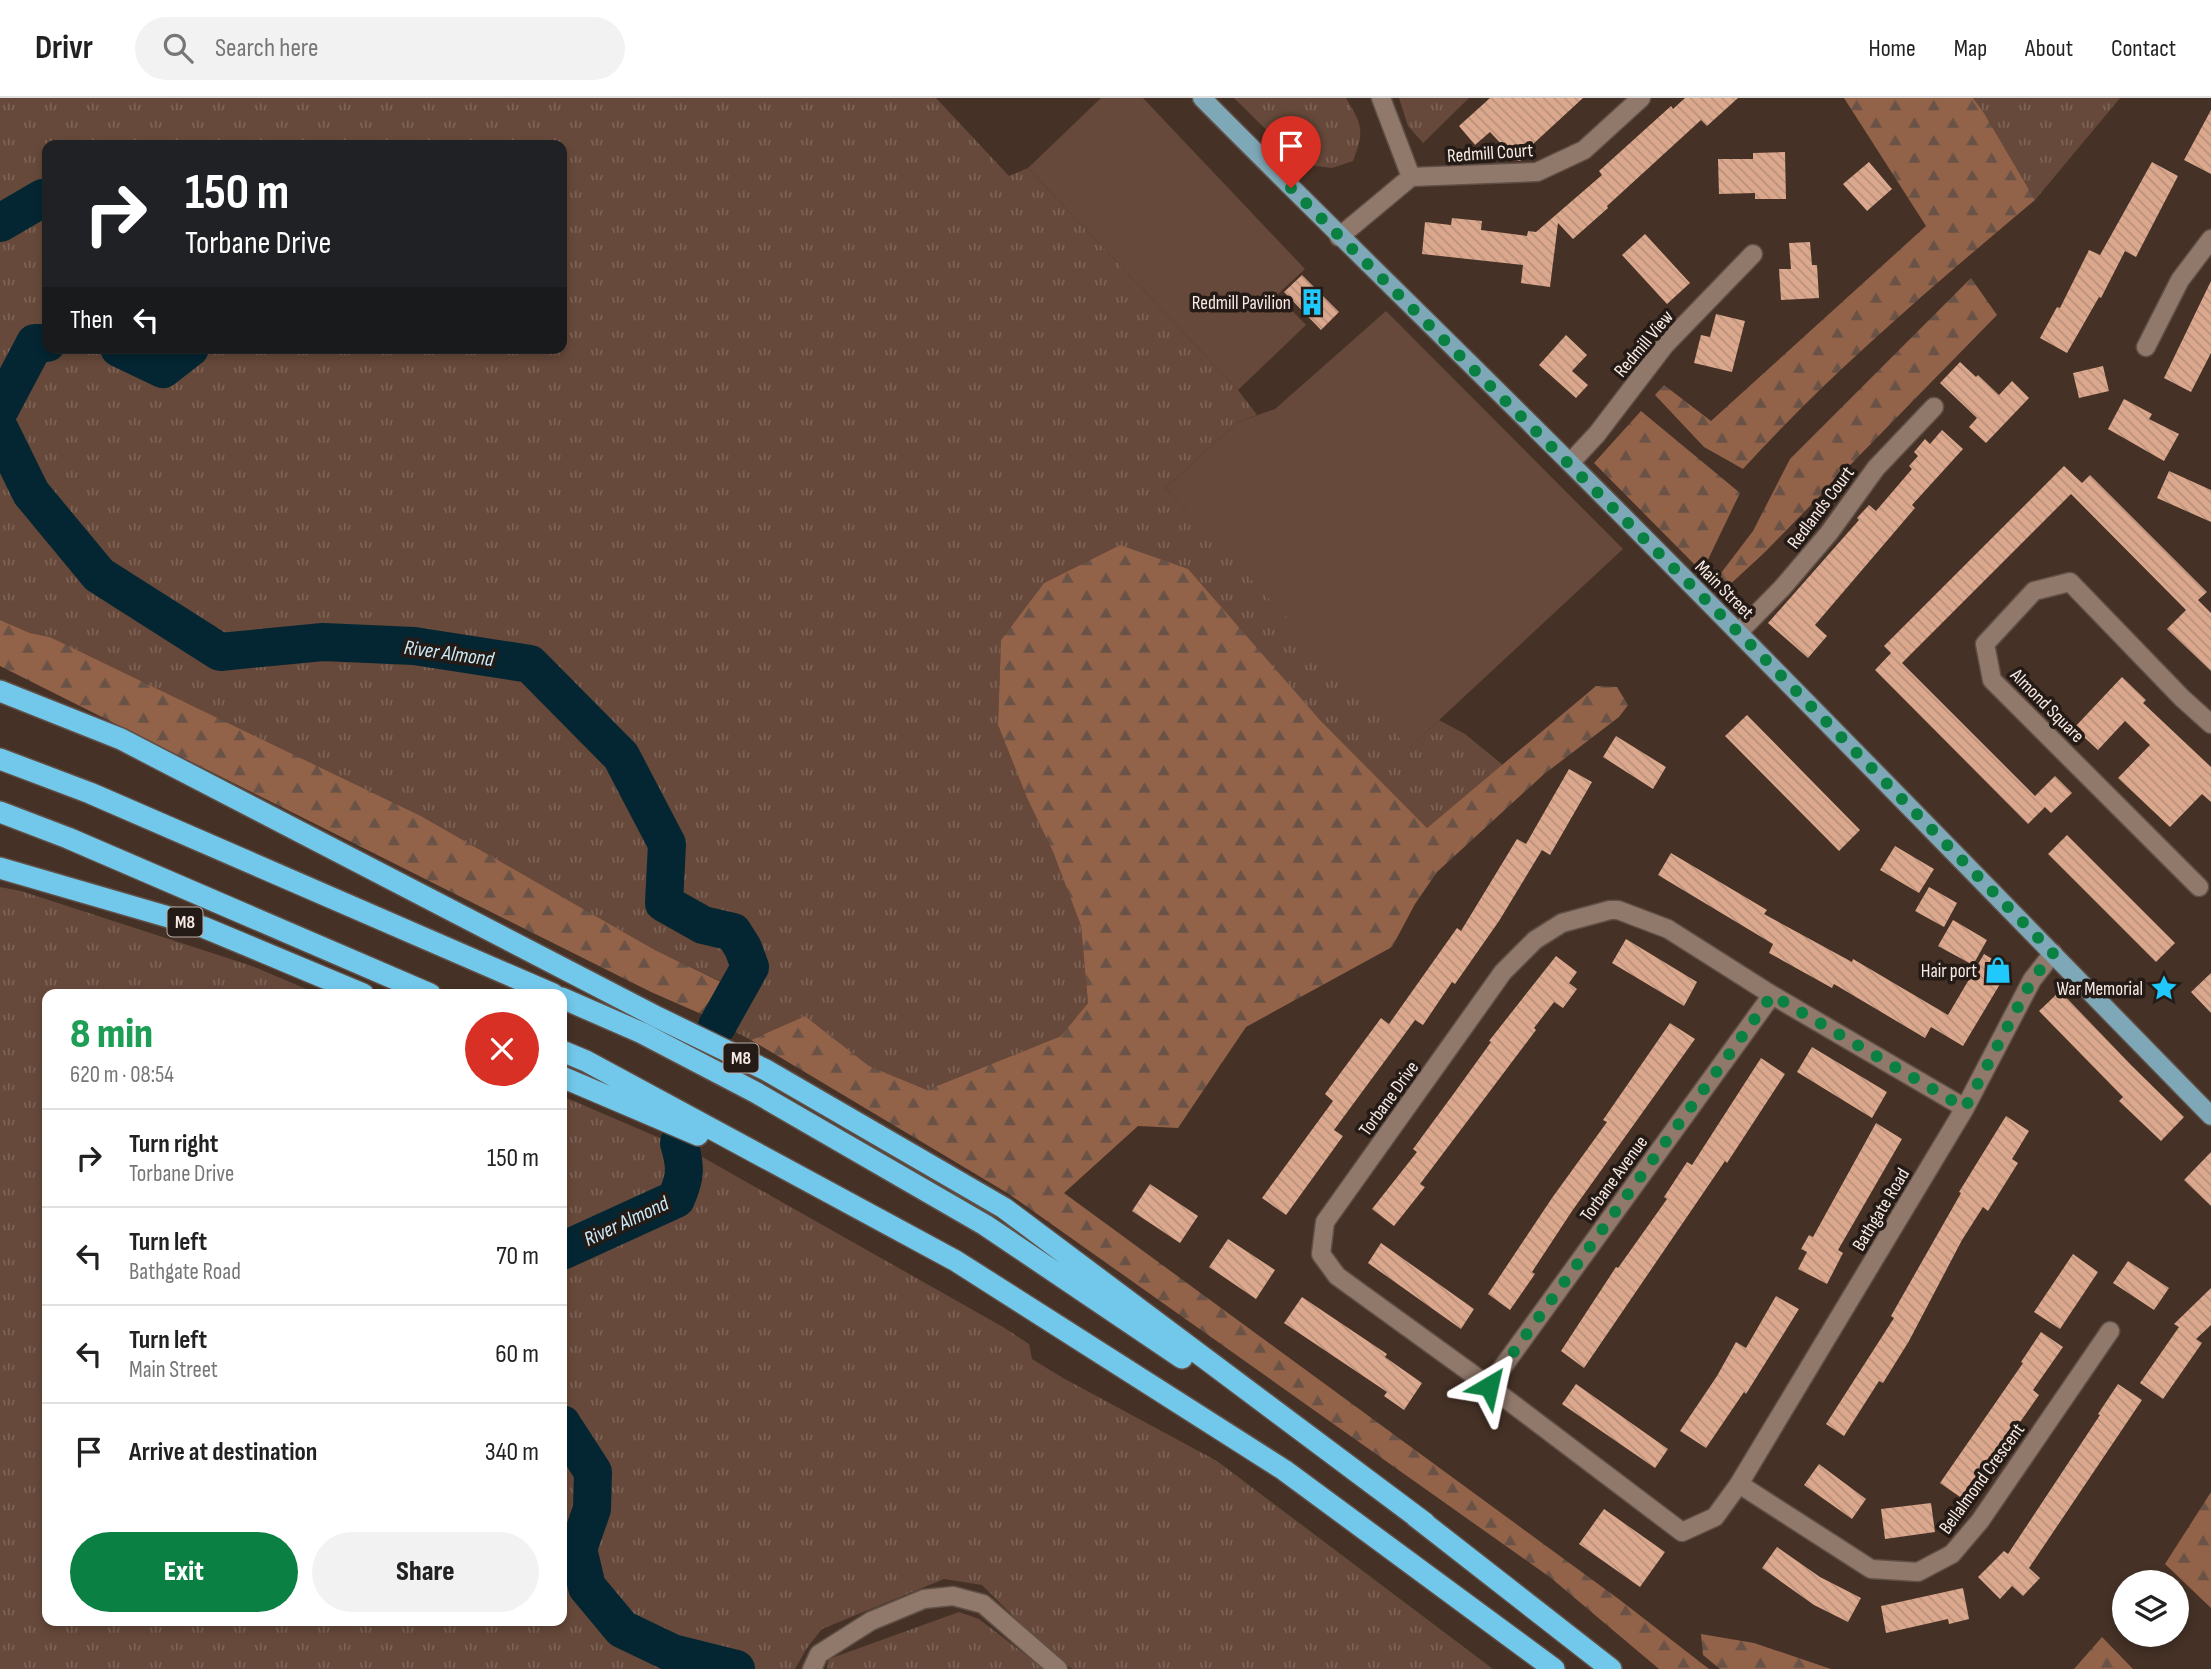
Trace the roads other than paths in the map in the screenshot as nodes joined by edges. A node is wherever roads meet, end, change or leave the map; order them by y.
1 (1202, 98) edge
2 (1381, 98) edge
3 (1641, 98) edge
4 (1411, 177) junction
5 (1339, 237) junction
6 (2211, 239) edge
7 (1753, 254) dead end
8 (2146, 347) dead end
9 (1934, 407) dead end
10 (1570, 463) junction
11 (1733, 627) junction
12 (0, 691) edge
13 (2211, 724) edge
14 (0, 759) edge
15 (0, 812) edge
16 (0, 868) edge
17 (2199, 887) dead end
18 (2053, 953) junction
19 (351, 989) edge
20 (418, 989) edge
21 (541, 989) edge
22 (1772, 995) junction
23 (567, 1000) edge
24 (567, 1053) edge
25 (567, 1079) edge
26 (1965, 1108) junction
27 (2211, 1116) edge
28 (819, 1186) junction
29 (2110, 1331) dead end
30 (1489, 1386) junction
31 (1739, 1484) junction
32 (1424, 1523) junction
33 (815, 1662) edge
34 (1058, 1669) edge
35 (1554, 1669) edge
36 (1611, 1669) edge

1 - 5 main road, Main Street
2 - 4 street
3 - 4 street, Redmill Court
4 - 5 street
5 - 10 main road, Main Street
6 - 8 street
7 - 10 street, Redmill View
9 - 11 street, Redlands Court
10 - 11 main road, Main Street
11 - 18 main road, Main Street
12 - 32 highway, M8
13 - 17 street, Almond Square
14 - 21 highway
15 - 20 highway, M8
16 - 19 highway, M8
18 - 26 street, Bathgate Road
18 - 27 main road, Main Street
22 - 26 street, Torbane Drive
22 - 30 street, Torbane Avenue
22 - 30 street, Torbane Drive
23 - 32 highway, M8
24 - 28 highway
25 - 28 highway
26 - 31 street, Bathgate Road
28 - 35 highway
29 - 31 street, Bellalmond Crescent
30 - 31 street, Torbane Drive
32 - 36 highway, M8
33 - 34 street

